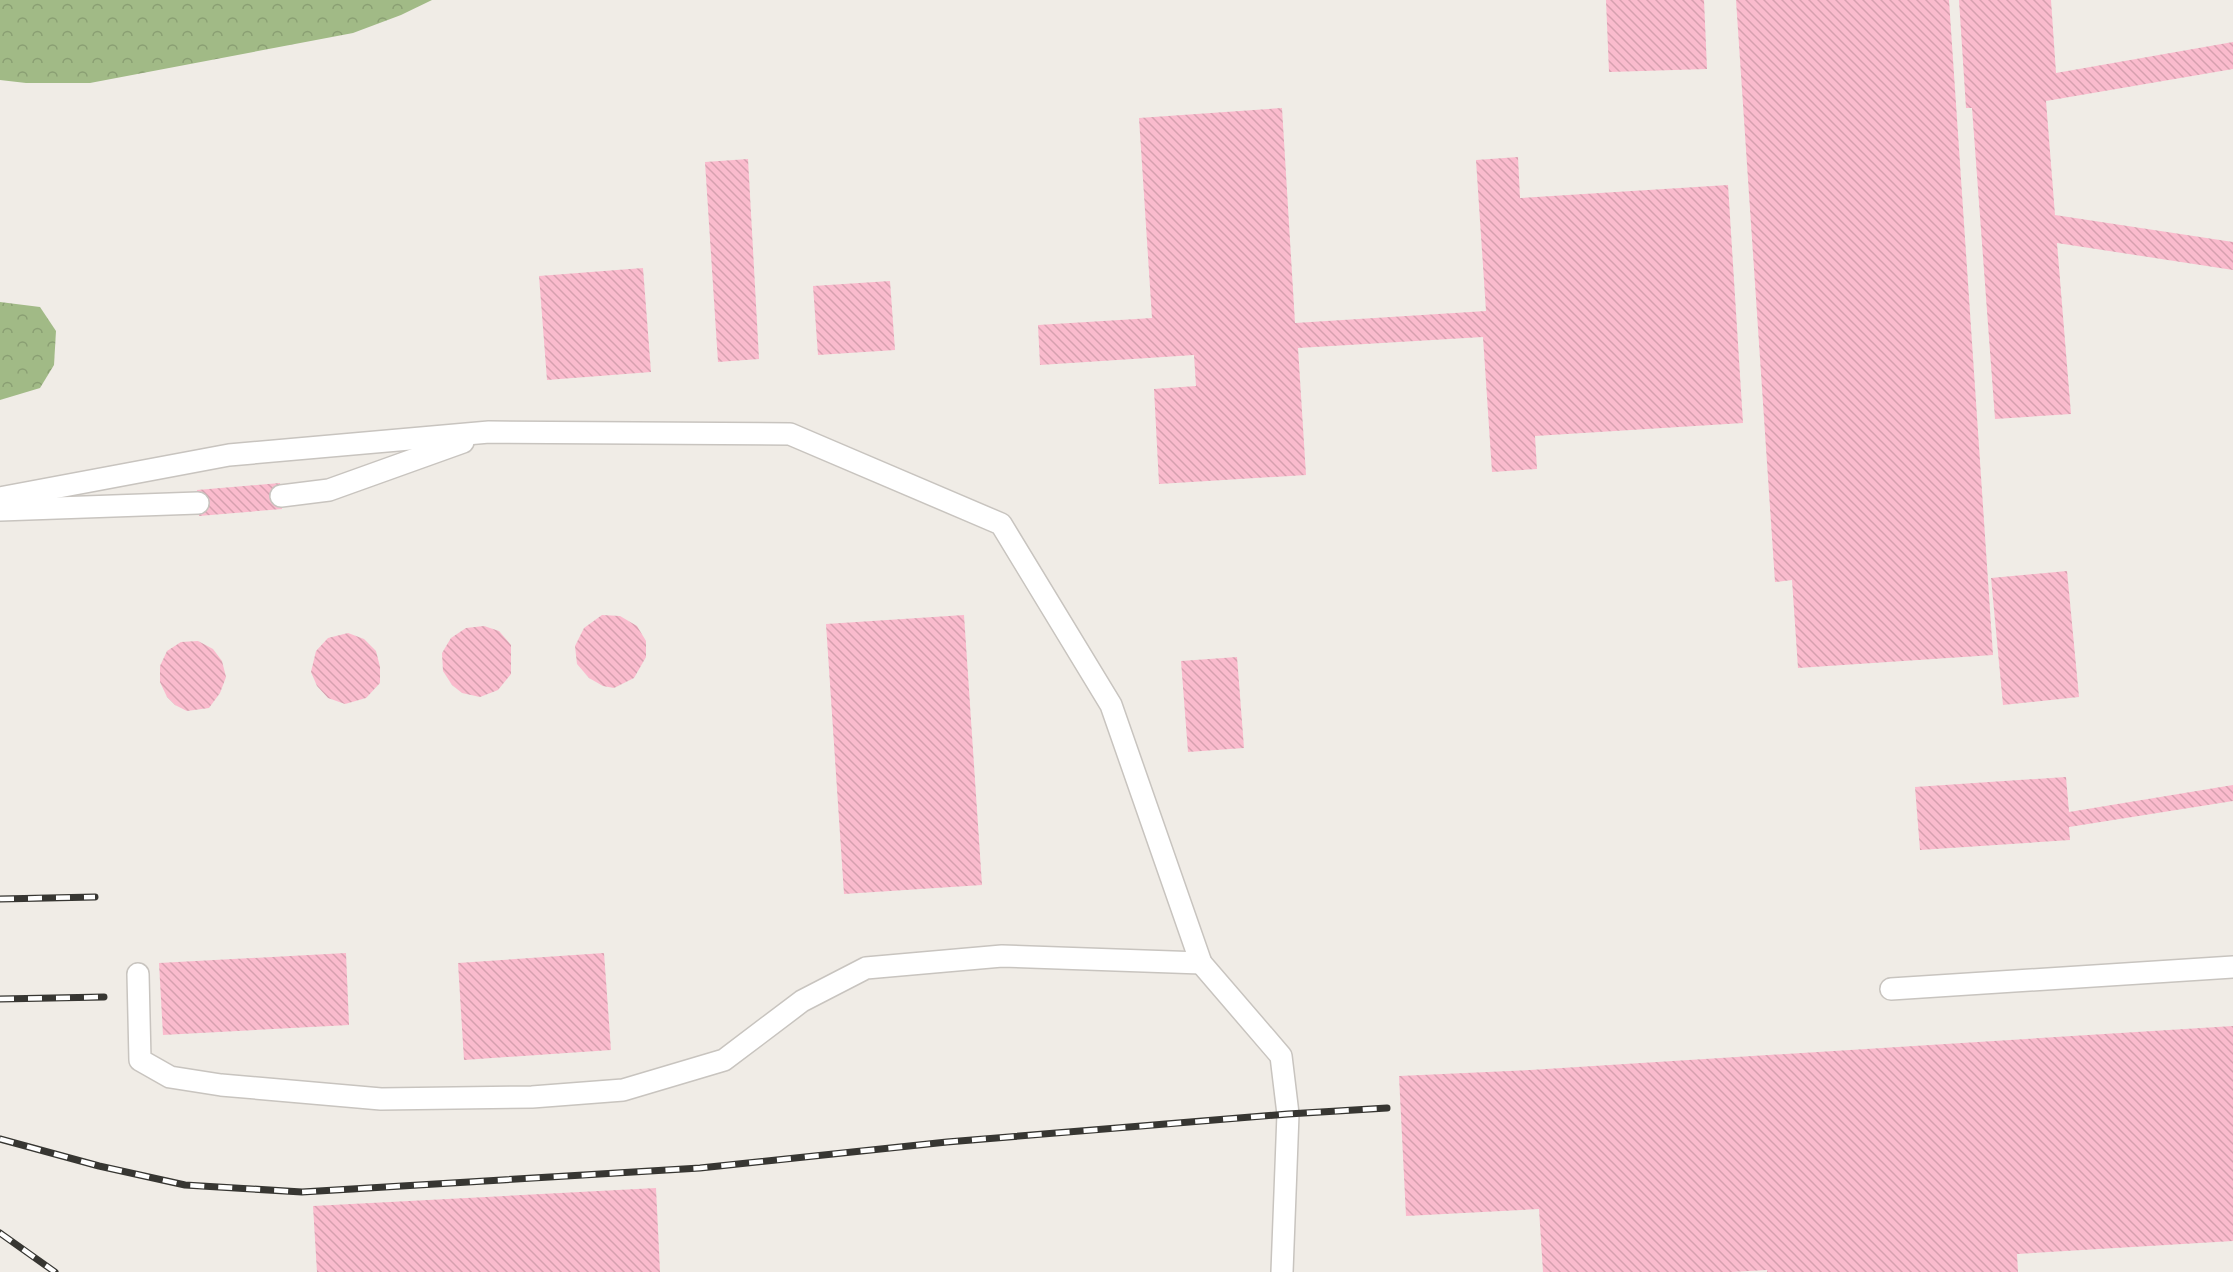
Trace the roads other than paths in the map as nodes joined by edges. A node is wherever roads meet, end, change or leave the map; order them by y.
1 (489, 432) junction
2 (281, 496) dead end
3 (0, 498) edge
4 (198, 503) dead end
5 (0, 510) edge
6 (1201, 963) junction
7 (2233, 967) edge
8 (138, 974) dead end
9 (1891, 989) dead end
10 (1282, 1272) edge

1 - 2 lane
1 - 3 lane
1 - 6 lane
4 - 5 lane
6 - 8 lane
6 - 10 lane
7 - 9 lane

